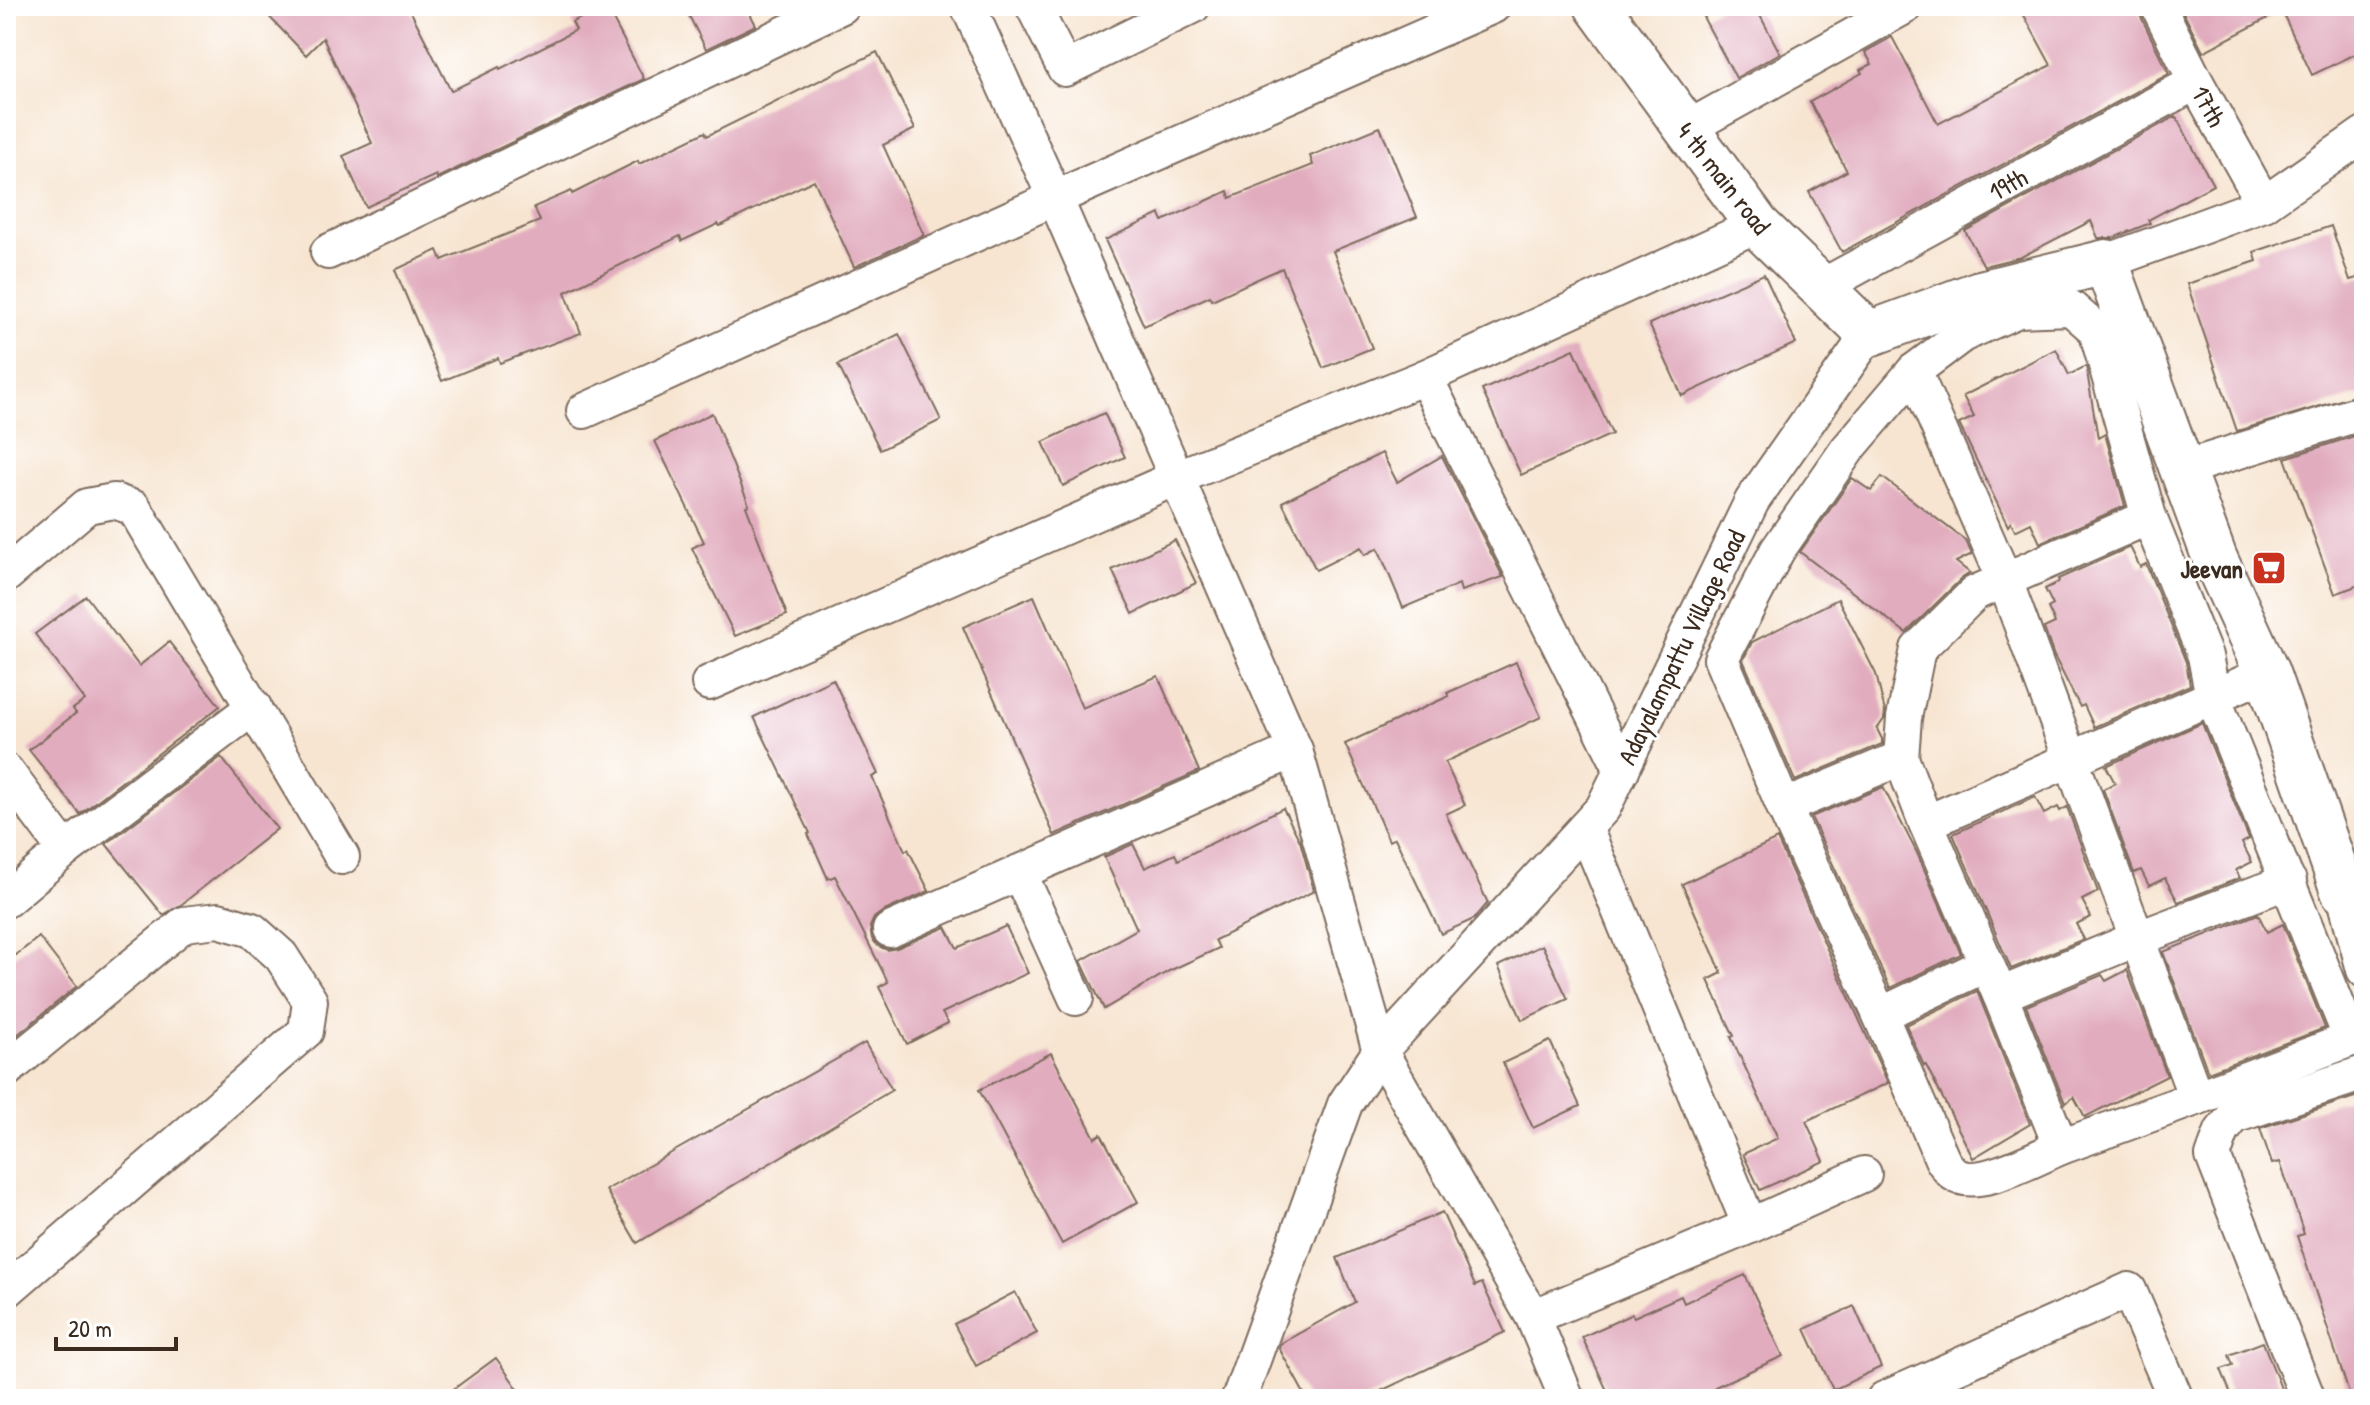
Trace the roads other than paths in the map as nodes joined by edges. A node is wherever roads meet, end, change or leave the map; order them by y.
1 (842, 6) edge
2 (968, 6) edge
3 (1033, 6) edge
4 (1193, 6) edge
5 (1493, 6) edge
6 (1597, 6) edge
7 (1906, 6) edge
8 (2158, 6) edge
9 (2196, 82) junction
10 (1686, 129) junction
11 (2364, 134) edge
12 (1055, 198) junction
13 (2264, 204) junction
14 (1757, 225) junction
15 (328, 252) dead end
16 (2106, 262) junction
17 (1821, 287) junction
18 (1869, 334) junction
19 (1914, 371) junction
20 (1425, 377) junction
21 (584, 411) dead end
22 (2364, 412) edge
23 (2181, 469) junction
24 (1178, 477) junction
25 (2149, 517) junction
26 (6, 575) edge
27 (2004, 578) junction
28 (2267, 673) junction
29 (709, 683) dead end
30 (2213, 697) junction
31 (254, 707) junction
32 (1295, 750) junction
33 (1901, 758) junction
34 (2071, 759) junction
35 (1622, 770) junction
36 (6, 771) edge
37 (1784, 807) junction
38 (1926, 823) junction
39 (1585, 828) junction
40 (65, 850) junction
41 (342, 857) dead end
42 (1019, 872) junction
43 (2289, 881) junction
44 (2354, 888) edge
45 (6, 900) edge
46 (890, 930) dead end
47 (2139, 938) junction
48 (2364, 970) edge
49 (1993, 980) junction
50 (1076, 998) dead end
51 (1880, 1015) junction
52 (1380, 1051) junction
53 (6, 1070) edge
54 (2364, 1073) edge
55 (2196, 1098) junction
56 (2061, 1147) junction
57 (1864, 1174) dead end
58 (1750, 1226) junction
59 (6, 1291) edge
60 (1533, 1317) junction
61 (1239, 1399) edge
62 (1567, 1399) edge
63 (1884, 1399) edge
64 (2176, 1399) edge
65 (2308, 1399) edge

1 - 15 street
2 - 12 street
3 - 4 street
5 - 12 street
6 - 10 street, 4 th main road
7 - 10 street
8 - 9 street, 17th
9 - 13 street, 17th
9 - 17 street, 19th
10 - 14 street, 4 th main road
11 - 13 street
12 - 21 street
12 - 24 street
13 - 16 street
14 - 17 street, 4 th main road
14 - 20 street
16 - 18 street
16 - 23 street
17 - 18 street, 4 th main road
18 - 35 street, Adayalampattu Village Road
19 - 25 street
19 - 27 street
19 - 37 street
20 - 24 street
20 - 35 street
22 - 23 street
23 - 28 street
24 - 29 street
24 - 32 street
25 - 27 street
25 - 30 street
26 - 31 street
27 - 33 street
27 - 34 street
28 - 30 street
28 - 44 street
30 - 34 street
30 - 43 street
31 - 40 street
31 - 41 street
32 - 42 street
32 - 52 street
33 - 37 street
33 - 38 street
34 - 38 street
34 - 47 street
35 - 39 street, Adayalampattu Village Road
36 - 40 street
37 - 51 street
38 - 49 street
39 - 52 street, Adayalampattu Village Road
39 - 58 street
40 - 45 street
42 - 46 street
42 - 50 street
43 - 47 street
43 - 55 street
44 - 48 street
47 - 49 street
47 - 55 street
49 - 51 street
49 - 56 street
51 - 56 street
52 - 60 street
52 - 61 street, Adayalampattu Village Road
53 - 59 street
54 - 65 street
55 - 56 street
57 - 58 street
58 - 60 street
60 - 62 street
63 - 64 street

